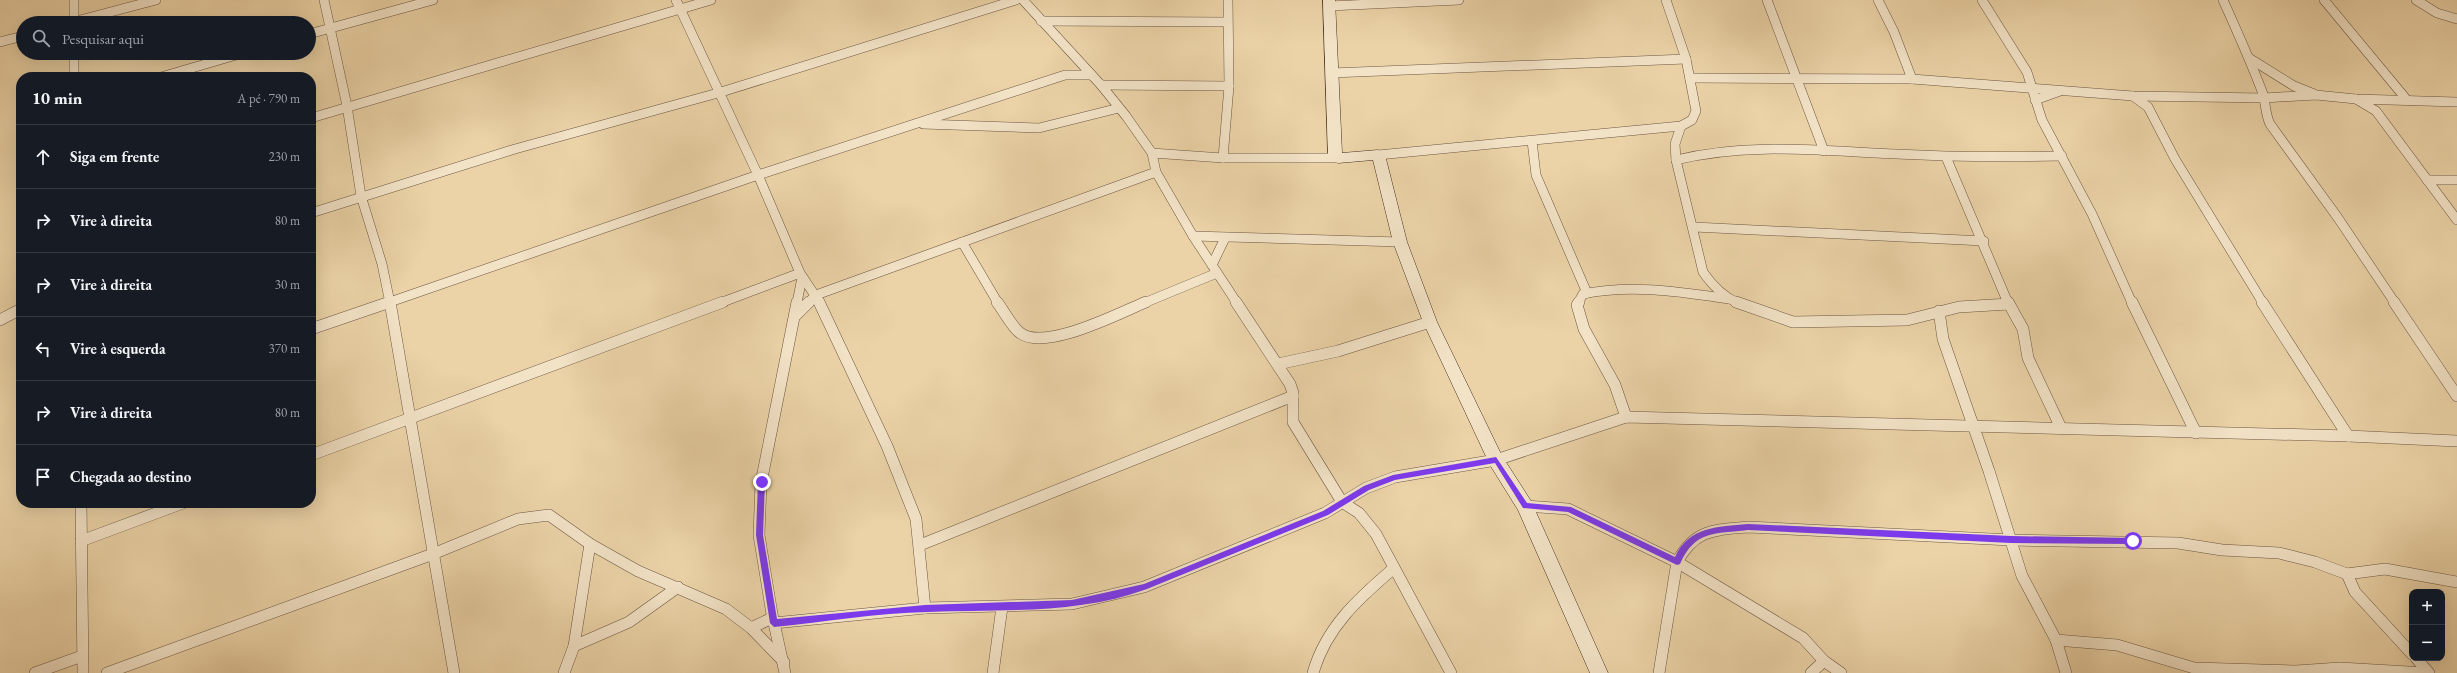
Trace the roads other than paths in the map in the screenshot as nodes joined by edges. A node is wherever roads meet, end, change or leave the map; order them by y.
1 (74, 0) edge
2 (156, 0) edge
3 (324, 0) edge
4 (433, 0) edge
5 (711, 0) edge
6 (1016, 0) edge
7 (1023, 0) edge
8 (1228, 0) edge
9 (1459, 0) edge
10 (1666, 0) edge
11 (1767, 0) edge
12 (1878, 0) edge
13 (1982, 0) edge
14 (2223, 0) edge
15 (2324, 0) edge
16 (2416, 0) edge
17 (1329, 3) edge
18 (678, 4) edge
19 (73, 16) edge
20 (98, 16) edge
21 (2457, 19) edge
22 (1041, 21) junction
23 (1227, 22) junction
24 (329, 28) junction
25 (316, 32) edge
26 (16, 38) edge
27 (0, 42) edge
28 (2249, 58) junction
29 (1076, 59) junction
30 (1686, 59) junction
31 (74, 60) edge
32 (219, 60) edge
33 (74, 72) edge
34 (178, 72) edge
35 (1331, 73) junction
36 (1065, 75) junction
37 (1091, 75) junction
38 (1794, 77) junction
39 (1690, 78) junction
40 (1912, 79) junction
41 (1101, 85) junction
42 (1229, 86) junction
43 (2032, 88) junction
44 (2062, 90) junction
45 (718, 93) junction
46 (2316, 95) junction
47 (2133, 96) junction
48 (2153, 96) junction
49 (2264, 98) junction
50 (2356, 99) junction
51 (2035, 100) junction
52 (2384, 100) junction
53 (2407, 100) junction
54 (2457, 102) edge
55 (347, 106) junction
56 (2148, 107) junction
57 (1119, 108) junction
58 (2376, 111) junction
59 (316, 116) edge
60 (919, 124) junction
61 (1681, 126) junction
62 (1532, 141) junction
63 (1824, 151) junction
64 (1152, 153) junction
65 (1378, 155) junction
66 (2062, 156) junction
67 (1946, 157) junction
68 (1223, 158) junction
69 (1338, 158) junction
70 (1676, 160) junction
71 (1156, 172) junction
72 (758, 175) junction
73 (2427, 180) junction
74 (2457, 180) edge
75 (361, 196) junction
76 (316, 211) edge
77 (2457, 220) edge
78 (1694, 227) junction
79 (1192, 236) junction
80 (1225, 238) junction
81 (1984, 241) junction
82 (962, 242) junction
83 (1400, 242) junction
84 (1214, 269) junction
85 (801, 275) junction
86 (1587, 293) junction
87 (816, 295) junction
88 (1729, 299) junction
89 (390, 302) junction
90 (2009, 304) junction
91 (1939, 311) junction
92 (16, 312) edge
93 (796, 315) junction
94 (0, 320) edge
95 (1430, 322) junction
96 (316, 327) edge
97 (1278, 364) junction
98 (1293, 396) junction
99 (2457, 396) edge
100 (410, 417) junction
101 (1626, 417) junction
102 (1974, 427) junction
103 (2061, 428) junction
104 (2196, 433) junction
105 (2348, 436) junction
106 (2457, 441) edge
107 (316, 453) edge
108 (1496, 460) junction
109 (1342, 502) junction
110 (1525, 506) junction
111 (81, 508) edge
112 (169, 508) edge
113 (2011, 540) junction
114 (81, 541) junction
115 (590, 544) junction
116 (920, 545) junction
117 (433, 554) junction
118 (1677, 562) junction
119 (1394, 568) junction
120 (2347, 574) junction
121 (2457, 582) edge
122 (678, 588) junction
123 (1002, 606) junction
124 (925, 608) junction
125 (773, 620) junction
126 (751, 628) junction
127 (2056, 640) junction
128 (574, 646) junction
129 (2409, 651) edge
130 (82, 656) junction
131 (1824, 661) junction
132 (2418, 661) edge
133 (784, 667) edge
134 (2252, 672) edge
135 (35, 673) edge
136 (83, 673) edge
137 (107, 673) edge
138 (454, 673) edge
139 (564, 673) edge
140 (993, 673) edge
141 (1313, 673) edge
142 (1451, 673) edge
143 (1599, 673) edge
144 (1659, 673) edge
145 (1811, 673) edge
146 (1841, 673) edge
147 (2066, 673) edge
148 (2427, 673) edge

1 - 19 street
2 - 20 street
3 - 24 street
4 - 24 street
5 - 18 street
6 - 45 street
7 - 22 street
8 - 23 street
9 - 17 street
10 - 30 street
11 - 38 street
12 - 40 street
13 - 43 street
14 - 28 street
15 - 53 street
16 - 21 street
17 - 35 street
18 - 45 street
18 - 55 street
22 - 23 street
22 - 29 street
23 - 42 street
24 - 25 street
24 - 55 street
26 - 27 street
28 - 46 street
28 - 49 street
29 - 36 street
29 - 37 street
30 - 35 street
30 - 39 street
31 - 33 street
32 - 34 street
35 - 69 street
36 - 37 street
36 - 60 street
37 - 41 street
38 - 39 street
38 - 40 street
38 - 63 street
39 - 61 street
40 - 43 street
41 - 42 street
41 - 57 street
42 - 68 street
43 - 44 street
43 - 51 street
44 - 47 street
44 - 51 street
45 - 72 street
45 - 75 street
46 - 49 street
46 - 50 street
47 - 48 street
47 - 56 street
48 - 49 street
48 - 56 street
49 - 99 street
50 - 52 street
50 - 58 street
51 - 66 street
52 - 53 street
52 - 58 street
53 - 54 street
55 - 59 street
55 - 75 street
56 - 105 street
57 - 60 street
57 - 64 street
58 - 73 street
60 - 72 street
61 - 62 street
61 - 70 street
62 - 65 street
62 - 86 street
63 - 67 street
63 - 70 street
64 - 68 street
64 - 71 street
65 - 69 street
65 - 83 street
66 - 67 street
66 - 104 street
67 - 81 street
68 - 69 street
70 - 78 street
71 - 79 street
71 - 82 street
72 - 85 street
72 - 89 street
73 - 74 street
73 - 77 street
75 - 76 street
75 - 89 street
78 - 81 street
78 - 88 street
79 - 80 street
79 - 84 street
80 - 83 street
80 - 84 street
81 - 90 street
82 - 84 street
82 - 87 street
83 - 95 street
84 - 97 street
85 - 87 street
85 - 93 street
85 - 100 street
86 - 88 street
86 - 101 street
87 - 93 street
87 - 116 street
88 - 91 street
89 - 96 street
89 - 100 street
90 - 91 street
90 - 103 street
91 - 102 street
92 - 94 street
93 - 125 street
95 - 97 street
95 - 108 street
97 - 98 street
98 - 109 street
98 - 116 street
100 - 107 street
100 - 117 street
101 - 102 street
101 - 108 street
102 - 103 street
102 - 113 street
103 - 104 street
104 - 105 street
105 - 106 street
108 - 109 street
108 - 110 street
109 - 119 street
109 - 123 street
110 - 118 street
110 - 143 street
111 - 114 street
112 - 114 street
113 - 118 street
113 - 120 street
113 - 127 street
114 - 130 street
115 - 117 street
115 - 122 street
115 - 128 street
116 - 124 street
117 - 137 street
117 - 138 street
118 - 131 street
118 - 144 street
119 - 141 street
119 - 142 street
120 - 121 street
120 - 129 street
122 - 126 street
122 - 128 street
123 - 124 street
123 - 140 street
124 - 125 street
125 - 126 street
125 - 133 street
126 - 133 street
127 - 134 street
127 - 147 street
128 - 139 street
130 - 135 street
130 - 136 street
131 - 145 street
131 - 146 street
132 - 148 street
134 - 148 street

